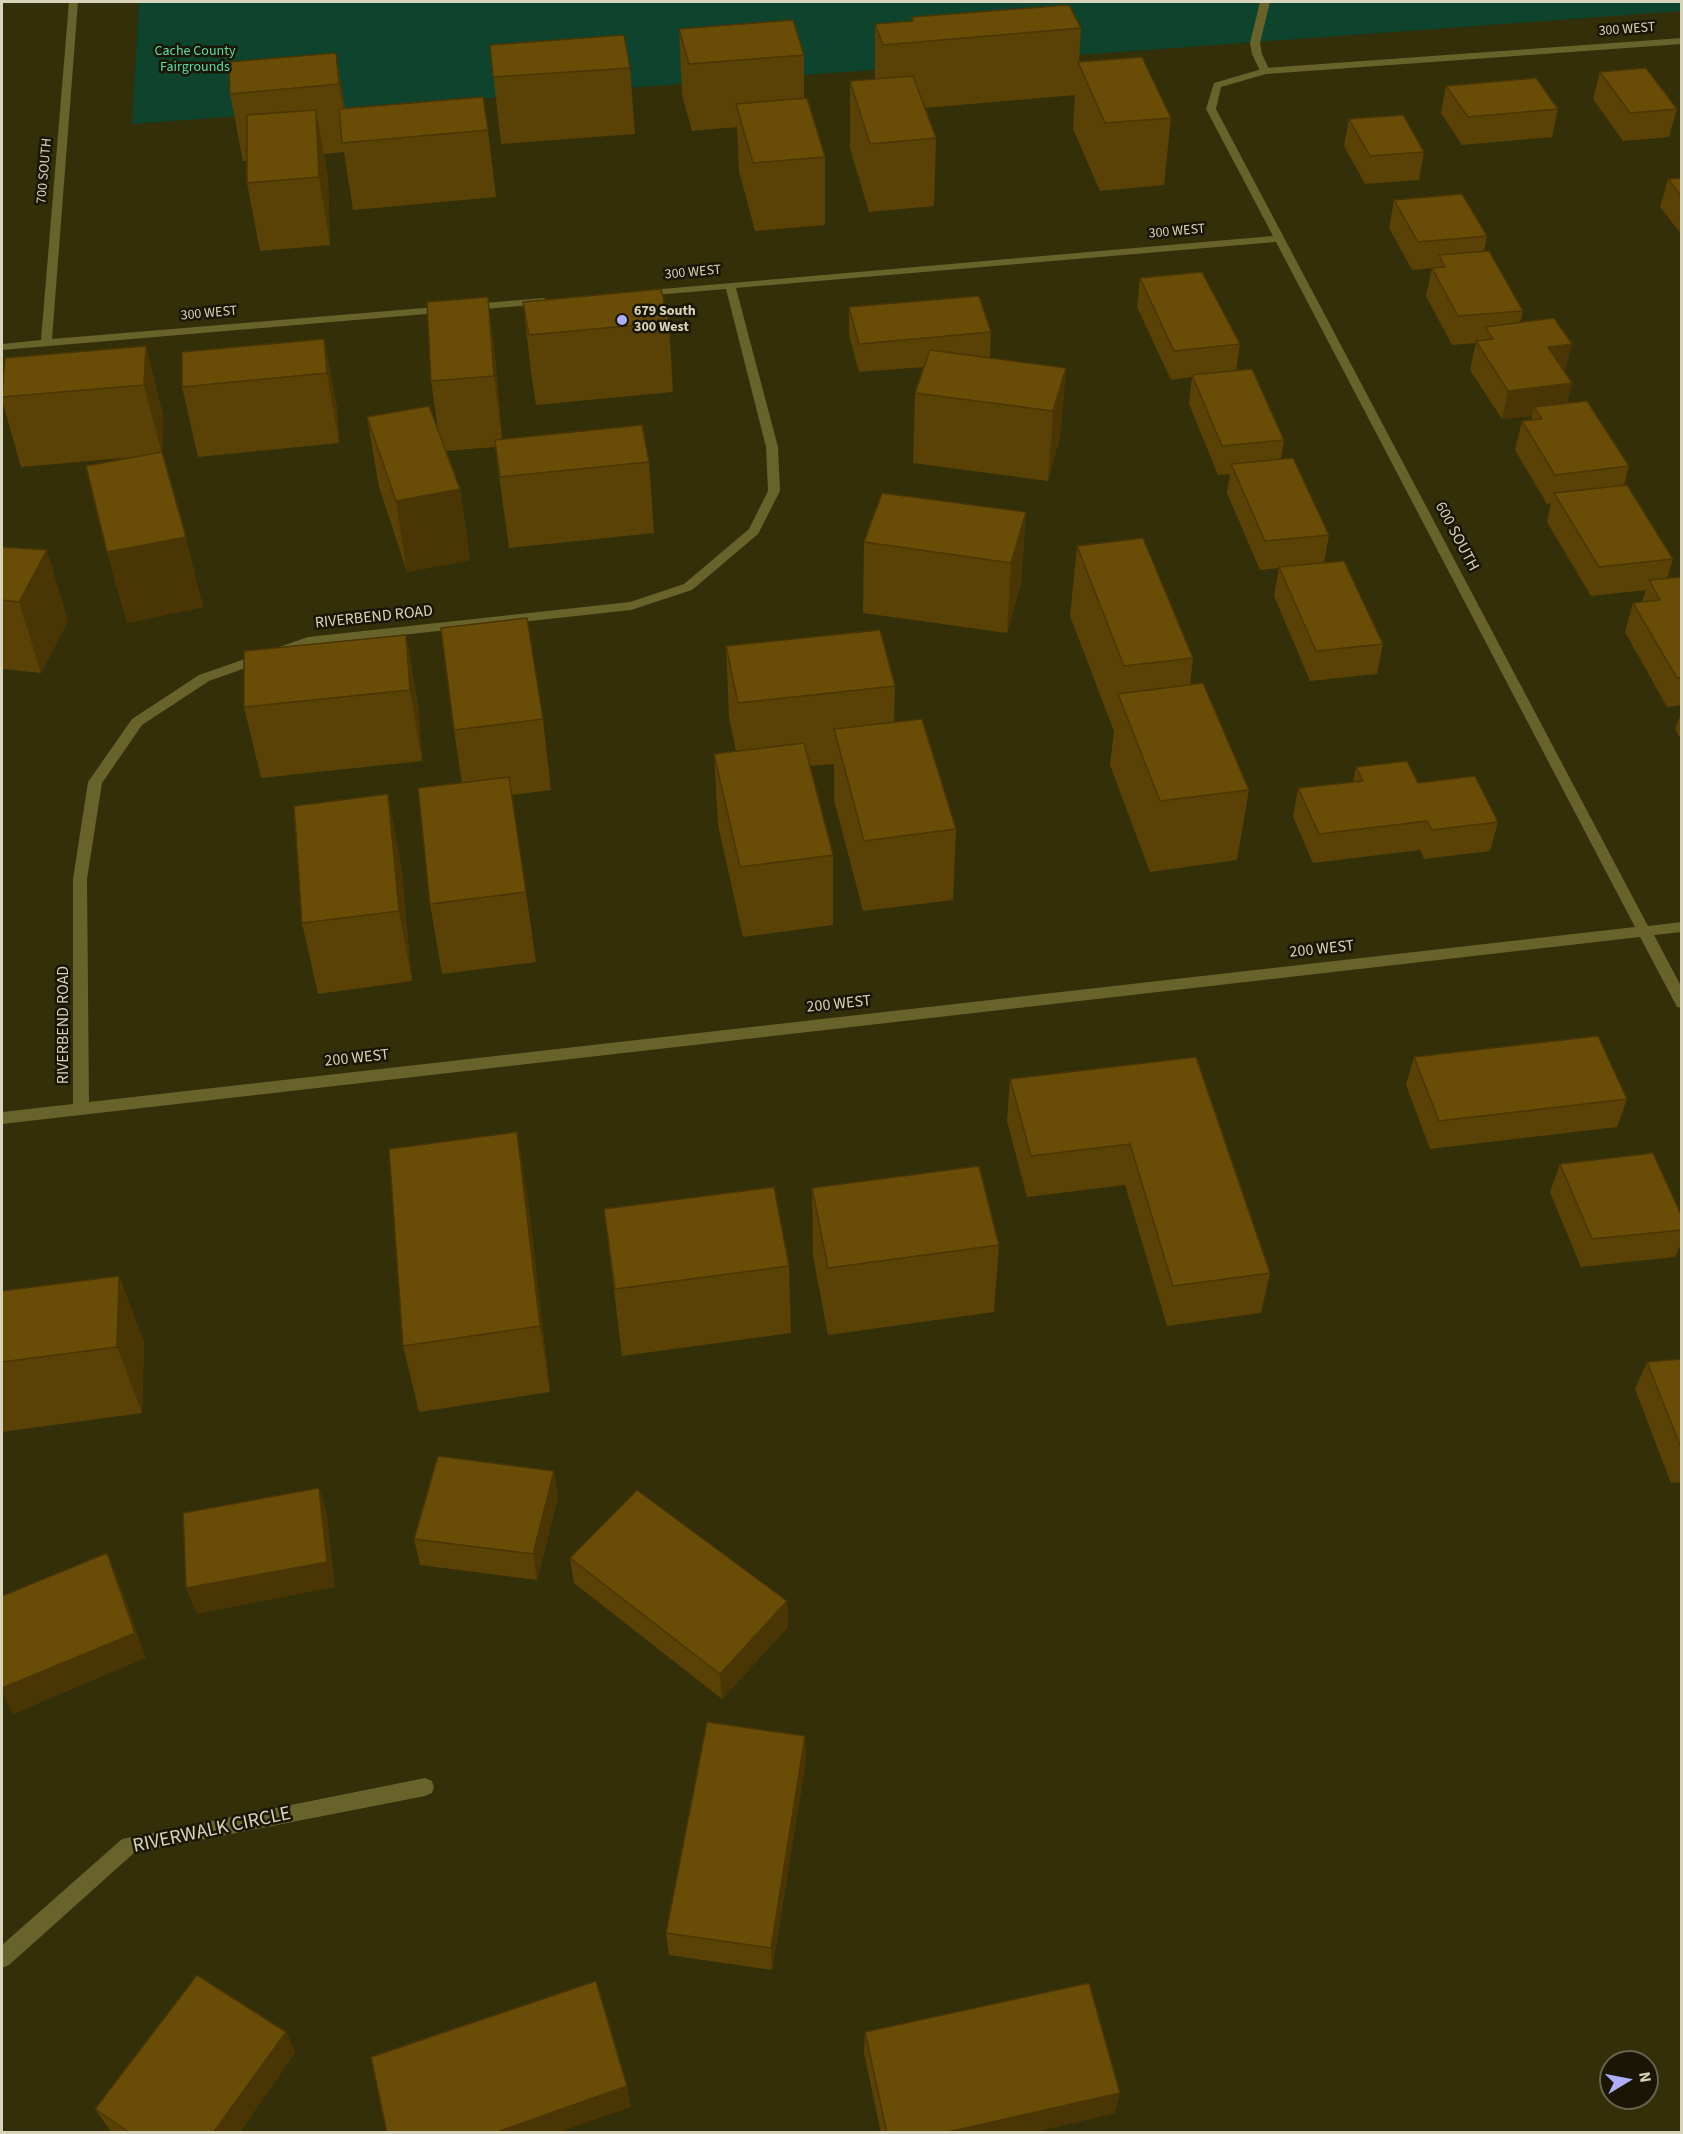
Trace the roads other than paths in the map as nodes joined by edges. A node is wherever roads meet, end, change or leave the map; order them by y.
1 (74, 2) edge
2 (1264, 2) edge
3 (1677, 41) edge
4 (1682, 52) edge
5 (1265, 71) junction
6 (1217, 85) joint
7 (1279, 239) junction
8 (730, 285) junction
9 (633, 294) edge
10 (551, 300) edge
11 (46, 343) junction
12 (2, 347) edge
13 (1682, 927) edge
14 (1644, 931) junction
15 (1682, 1003) edge
16 (81, 1109) junction
17 (2, 1118) edge
18 (424, 1787) dead end
19 (2, 1958) edge

1 - 11 street, 700 SOUTH
2 - 5 street
3 - 4 street
3 - 5 street, 300 WEST
5 - 6 street, 300 WEST
6 - 7 street, 600 SOUTH
7 - 8 street, 300 WEST
7 - 14 street, 600 SOUTH
8 - 9 street, 300 WEST
8 - 16 street, RIVERBEND ROAD
10 - 11 street, 300 WEST
11 - 12 street, 300 WEST
13 - 14 street, 200 WEST
14 - 15 street, 600 SOUTH
14 - 16 street, 200 WEST
16 - 17 street, 200 WEST
18 - 19 street, RIVERWALK CIRCLE

